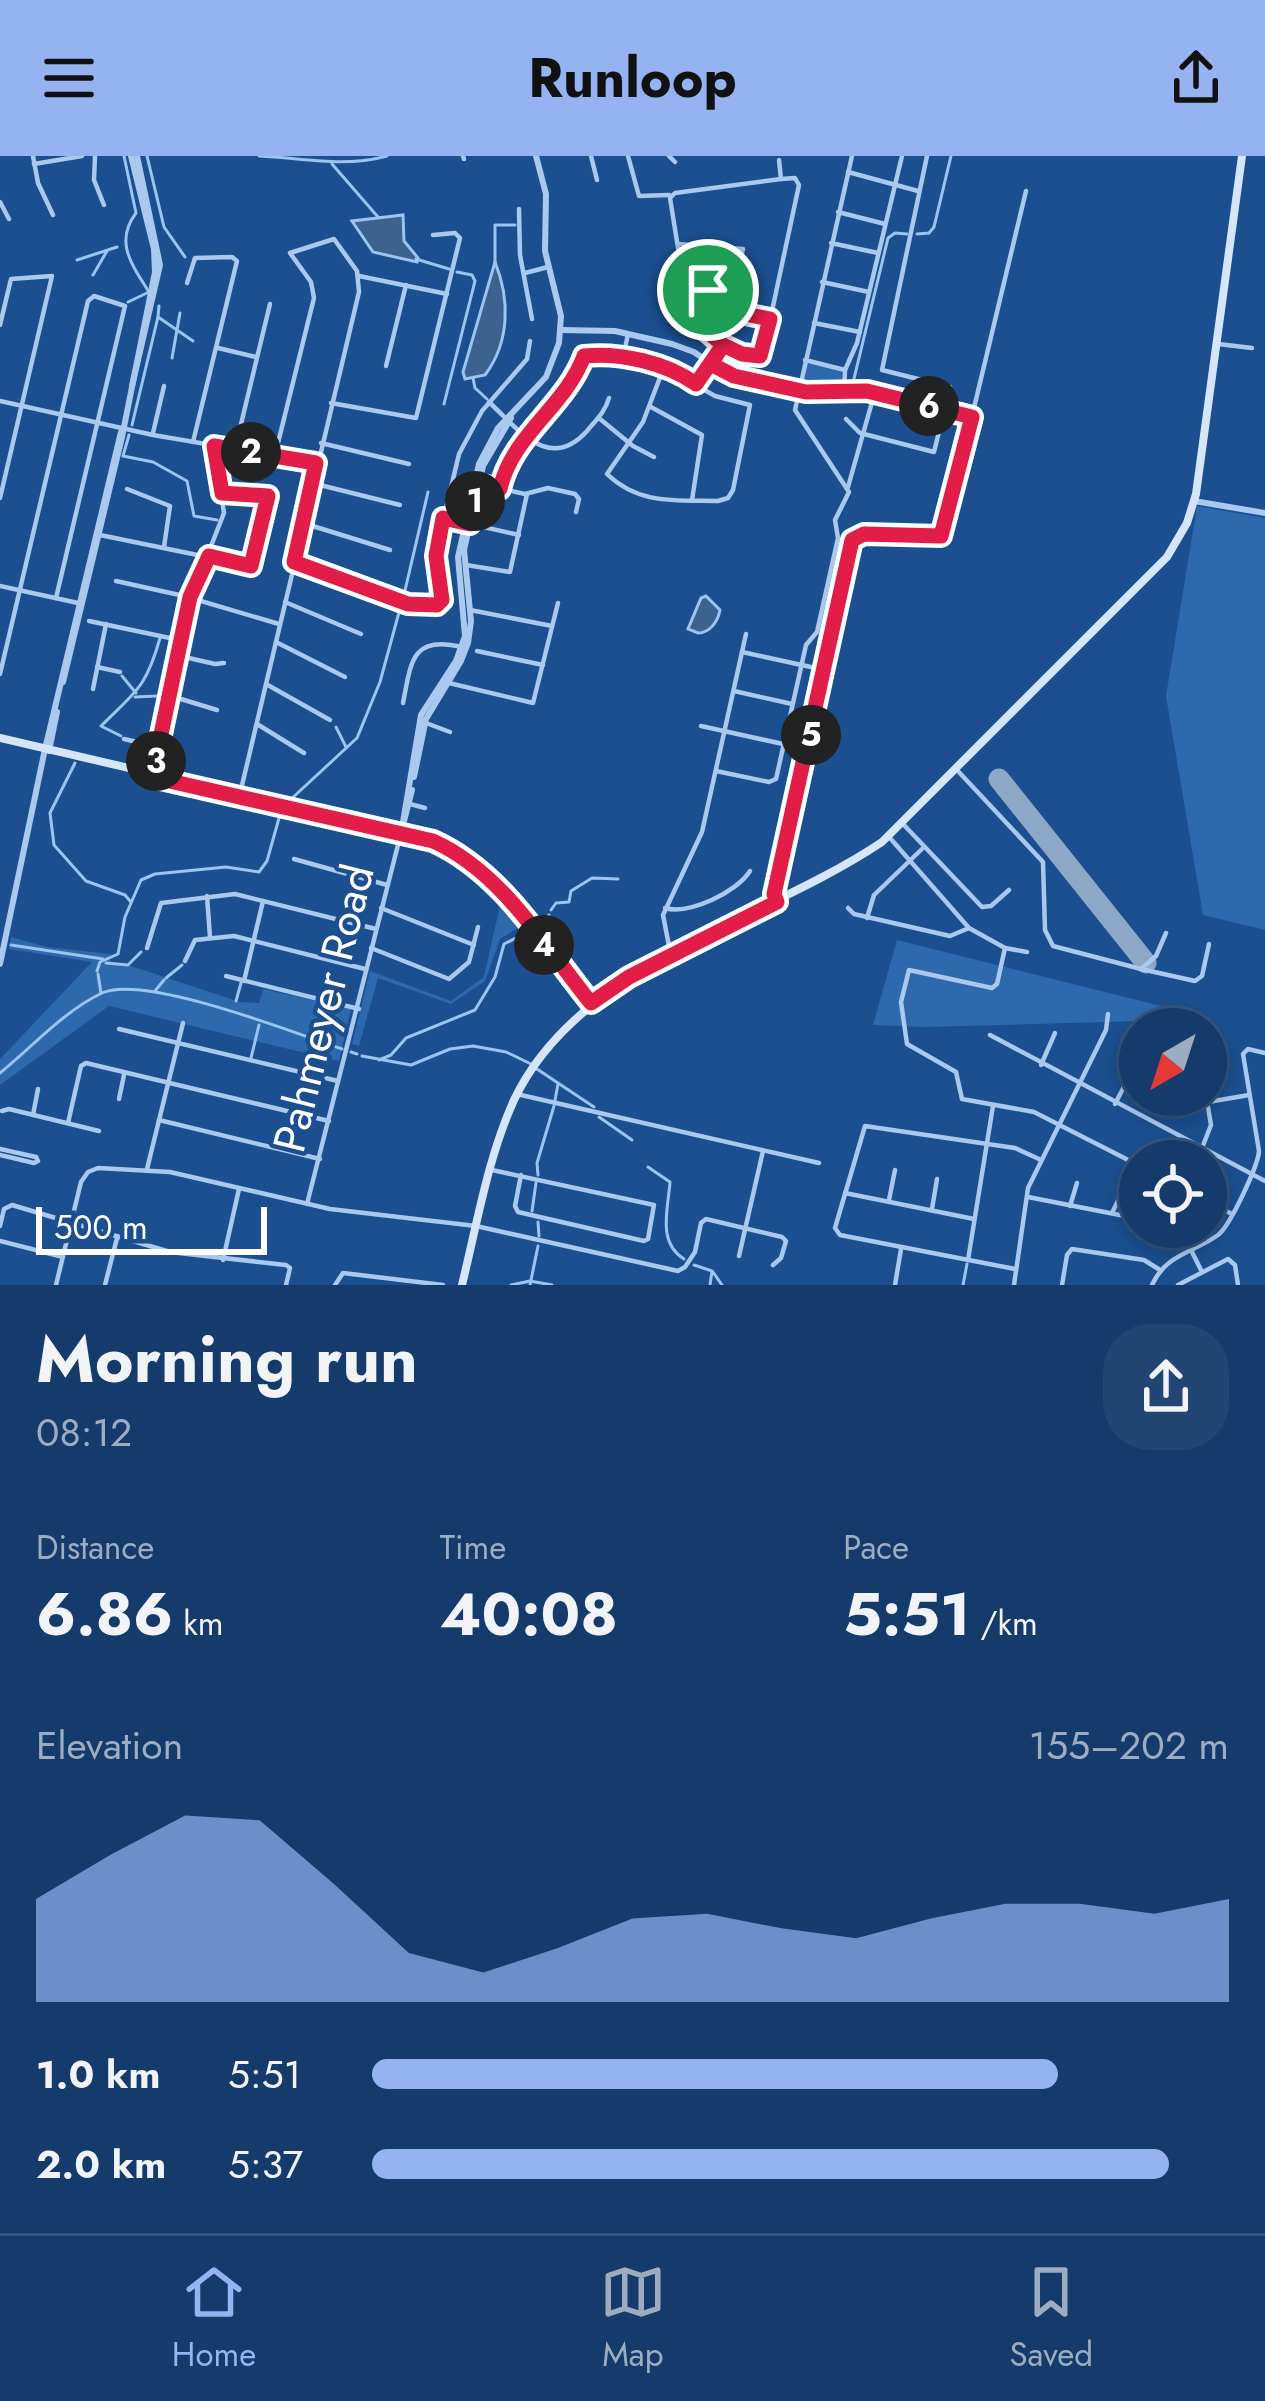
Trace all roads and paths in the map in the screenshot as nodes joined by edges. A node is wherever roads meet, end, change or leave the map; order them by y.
1 (82, 156) edge
2 (94, 156) edge
3 (134, 156) edge
4 (536, 156) edge
5 (591, 156) edge
6 (628, 156) edge
7 (852, 156) edge
8 (902, 156) edge
9 (927, 156) edge
10 (1242, 156) edge
11 (33, 160) edge
12 (779, 160) dead end
13 (848, 172) junction
14 (781, 179) junction
15 (597, 180) dead end
16 (895, 185) junction
17 (918, 191) junction
18 (1026, 191) dead end
19 (672, 195) junction
20 (0, 202) edge
21 (104, 205) dead end
22 (519, 209) dead end
23 (838, 212) junction
24 (53, 214) dead end
25 (9, 219) dead end
26 (885, 224) junction
27 (433, 235) dead end
28 (831, 243) junction
29 (680, 244) junction
30 (878, 253) junction
31 (548, 267) junction
32 (524, 273) junction
33 (359, 276) junction
34 (822, 282) junction
35 (188, 283) dead end
36 (406, 284) junction
37 (686, 290) junction
38 (869, 292) junction
39 (447, 294) junction
40 (730, 302) junction
41 (270, 304) dead end
42 (532, 319) dead end
43 (770, 319) junction
44 (814, 323) junction
45 (0, 325) edge
46 (561, 330) junction
47 (860, 332) junction
48 (628, 334) junction
49 (530, 341) dead end
50 (1218, 344) junction
51 (723, 345) junction
52 (218, 348) junction
53 (1252, 348) dead end
54 (256, 357) junction
55 (623, 358) junction
56 (806, 360) junction
57 (711, 364) junction
58 (386, 366) dead end
59 (664, 367) junction
60 (845, 370) junction
61 (696, 384) junction
62 (777, 385) joint
63 (164, 386) dead end
64 (798, 390) junction
65 (844, 390) junction
66 (875, 393) junction
67 (609, 398) dead end
68 (0, 400) edge
69 (489, 402) junction
70 (331, 403) junction
71 (22, 406) junction
72 (651, 407) junction
73 (945, 410) junction
74 (60, 413) junction
75 (972, 417) junction
76 (509, 418) junction
77 (599, 418) junction
78 (846, 419) dead end
79 (97, 422) junction
80 (122, 430) junction
81 (864, 434) junction
82 (153, 435) junction
83 (527, 437) junction
84 (194, 442) junction
85 (321, 443) junction
86 (629, 443) junction
87 (214, 446) junction
88 (235, 449) junction
89 (275, 455) junction
90 (654, 457) dead end
91 (316, 463) junction
92 (409, 464) dead end
93 (312, 483) junction
94 (476, 484) junction
95 (127, 489) dead end
96 (500, 489) junction
97 (849, 489) junction
98 (222, 493) junction
99 (527, 494) junction
100 (0, 498) edge
101 (692, 500) junction
102 (1194, 501) junction
103 (400, 505) dead end
104 (576, 512) dead end
105 (1265, 513) edge
106 (443, 518) junction
107 (303, 523) junction
108 (467, 523) junction
109 (100, 535) junction
110 (519, 535) junction
111 (164, 547) junction
112 (390, 550) dead end
113 (209, 556) junction
114 (294, 562) junction
115 (461, 566) junction
116 (116, 581) dead end
117 (0, 586) edge
118 (19, 590) junction
119 (56, 598) junction
120 (190, 598) junction
121 (285, 602) junction
122 (81, 603) junction
123 (558, 603) dead end
124 (468, 610) junction
125 (89, 621) dead end
126 (106, 624) junction
127 (279, 624) junction
128 (552, 626) junction
129 (361, 634) dead end
130 (746, 634) dead end
131 (184, 640) junction
132 (276, 642) junction
133 (465, 648) junction
134 (477, 651) dead end
135 (742, 652) junction
136 (180, 656) junction
137 (224, 663) dead end
138 (543, 665) junction
139 (802, 665) junction
140 (97, 667) junction
141 (820, 669) dead end
142 (120, 672) dead end
143 (0, 674) edge
144 (345, 676) dead end
145 (446, 681) junction
146 (266, 684) junction
147 (93, 689) dead end
148 (734, 691) junction
149 (168, 697) junction
150 (403, 703) dead end
151 (792, 704) junction
152 (217, 710) dead end
153 (330, 720) dead end
154 (422, 722) junction
155 (257, 724) junction
156 (701, 726) dead end
157 (725, 731) junction
158 (450, 732) dead end
159 (124, 739) dead end
160 (0, 740) edge
161 (783, 745) junction
162 (159, 747) junction
163 (47, 751) junction
164 (304, 753) dead end
165 (957, 770) junction
166 (716, 771) junction
167 (153, 775) junction
168 (240, 796) junction
169 (410, 804) junction
170 (425, 808) dead end
171 (903, 824) junction
172 (402, 831) junction
173 (888, 837) junction
174 (922, 849) dead end
175 (294, 860) dead end
176 (909, 861) junction
177 (750, 871) dead end
178 (387, 885) junction
179 (1010, 890) dead end
180 (207, 896) junction
181 (263, 901) junction
182 (777, 902) junction
183 (382, 908) junction
184 (665, 908) junction
185 (848, 908) dead end
186 (868, 917) junction
187 (478, 927) dead end
188 (969, 928) junction
189 (376, 929) junction
190 (1166, 933) dead end
191 (210, 937) junction
192 (253, 942) junction
193 (1209, 944) dead end
194 (474, 945) junction
195 (147, 948) dead end
196 (371, 948) junction
197 (1005, 948) junction
198 (1027, 952) dead end
199 (671, 956) junction
200 (185, 961) dead end
201 (0, 964) edge
202 (1141, 969) junction
203 (366, 970) junction
204 (226, 976) dead end
205 (244, 981) junction
206 (591, 1003) junction
207 (358, 1009) junction
208 (1108, 1014) dead end
209 (183, 1023) dead end
210 (119, 1029) dead end
211 (1055, 1033) dead end
212 (990, 1035) dead end
213 (178, 1043) junction
214 (1265, 1053) edge
215 (1041, 1065) junction
216 (125, 1073) junction
217 (169, 1082) junction
218 (338, 1082) junction
219 (1079, 1084) junction
220 (38, 1089) dead end
221 (517, 1095) junction
222 (1250, 1095) junction
223 (1119, 1096) edge
224 (1227, 1097) edge
225 (119, 1099) dead end
226 (1115, 1104) junction
227 (993, 1105) junction
228 (2, 1111) edge
229 (33, 1115) junction
230 (159, 1120) junction
231 (328, 1120) junction
232 (68, 1124) junction
233 (1058, 1124) junction
234 (99, 1131) dead end
235 (1186, 1140) edge
236 (1261, 1140) edge
237 (986, 1145) junction
238 (763, 1150) junction
239 (0, 1152) edge
240 (1119, 1155) edge
241 (320, 1159) junction
242 (1040, 1159) junction
243 (1227, 1161) edge
244 (819, 1163) dead end
245 (147, 1170) junction
246 (492, 1170) junction
247 (895, 1170) dead end
248 (1252, 1174) junction
249 (521, 1175) junction
250 (937, 1180) dead end
251 (1265, 1181) edge
252 (1077, 1183) dead end
253 (239, 1188) junction
254 (844, 1193) junction
255 (1025, 1197) junction
256 (889, 1202) junction
257 (1119, 1202) edge
258 (308, 1204) junction
259 (1070, 1208) junction
260 (932, 1210) junction
261 (1227, 1212) edge
262 (1232, 1214) junction
263 (1112, 1215) junction
264 (1119, 1216) edge
265 (974, 1219) junction
266 (1227, 1222) edge
267 (71, 1223) junction
268 (0, 1226) edge
269 (476, 1226) junction
270 (744, 1228) junction
271 (117, 1237) junction
272 (0, 1241) edge
273 (902, 1248) junction
274 (1191, 1248) joint
275 (739, 1256) dead end
276 (63, 1257) junction
277 (223, 1260) junction
278 (968, 1260) junction
279 (773, 1265) dead end
280 (1016, 1269) junction
281 (1160, 1270) junction
282 (1201, 1270) junction
283 (382, 1281) edge
284 (105, 1283) edge
285 (428, 1283) edge
286 (56, 1285) edge
287 (119, 1285) edge
288 (286, 1285) edge
289 (335, 1285) edge
290 (443, 1285) edge
291 (462, 1285) edge
292 (895, 1285) edge
293 (1014, 1285) edge
294 (1062, 1285) edge
295 (1152, 1285) edge
296 (1178, 1285) edge
297 (1238, 1285) edge

1 - 11 street
2 - 21 street
3 - 80 street
4 - 31 street
5 - 15 street
6 - 19 street
7 - 13 street
8 - 16 street
9 - 17 street
10 - 50 main road
11 - 24 street
12 - 14 street
13 - 16 street
13 - 23 street
14 - 19 street
14 - 43 street
16 - 17 street
16 - 26 street
17 - 73 street
18 - 75 street
19 - 29 street
20 - 25 street
22 - 32 street
23 - 26 street
23 - 28 street
26 - 30 street
27 - 39 street
28 - 30 street
28 - 34 street
29 - 37 street
29 - 40 street
30 - 38 street
31 - 32 street
31 - 46 street
32 - 42 street
33 - 36 street
33 - 70 street
33 - 89 street
34 - 38 street
34 - 44 street
35 - 52 street
36 - 39 street
36 - 58 street
37 - 40 street
37 - 51 street
38 - 47 street
39 - 70 street
40 - 43 street
41 - 54 street
43 - 51 street
44 - 47 street
44 - 56 street
45 - 71 street
46 - 48 street
46 - 76 street, Pahmeyer Road
47 - 60 street
48 - 55 street
48 - 57 street
49 - 69 street
50 - 53 street
50 - 102 main road
51 - 57 street
52 - 54 street
52 - 84 street
54 - 88 street
55 - 59 street
55 - 83 street
56 - 60 street
56 - 64 street
57 - 61 street
57 - 62 street
59 - 61 street
59 - 72 street
60 - 65 street
61 - 101 street
62 - 64 street
63 - 82 street
64 - 65 street
64 - 97 street
65 - 66 street
66 - 73 street
66 - 81 street
67 - 77 street
68 - 71 street
69 - 76 street
69 - 106 street
70 - 85 street
71 - 74 street
71 - 100 street
72 - 86 street
72 - 101 street
73 - 75 street
73 - 81 street
74 - 79 street
74 - 79 street
74 - 118 street
75 - 182 street
76 - 83 street
76 - 94 street, Pahmeyer Road
77 - 83 street
77 - 86 street
78 - 81 street
79 - 80 street
79 - 119 street
80 - 82 street
80 - 109 street
80 - 122 street
81 - 97 street
82 - 84 street
83 - 96 street
84 - 87 street
85 - 91 street
85 - 92 street
86 - 90 street
86 - 101 street
87 - 88 street
87 - 98 street
88 - 89 street
89 - 91 street
91 - 93 street
93 - 103 street
93 - 107 street
94 - 96 street
94 - 108 street, Pahmeyer Road
95 - 111 street
96 - 99 street
97 - 139 street
98 - 113 street
98 - 113 street
99 - 104 street
99 - 110 street
102 - 105 street
102 - 165 main road
106 - 108 street
106 - 114 street
107 - 112 street
107 - 114 street
108 - 110 street
108 - 115 street, Pahmeyer Road
109 - 111 street
109 - 122 street
110 - 115 street
111 - 113 street
113 - 120 street
114 - 121 street
115 - 124 street, Pahmeyer Road
116 - 120 street
117 - 118 street
118 - 119 street
118 - 143 street
119 - 122 street
120 - 127 street
120 - 131 street
121 - 127 street
121 - 129 street
122 - 163 street
123 - 128 street
124 - 128 street
124 - 133 street, Pahmeyer Road
125 - 126 street
126 - 131 street
126 - 140 street
127 - 132 street
128 - 138 street
130 - 135 street
131 - 136 street
132 - 144 street
132 - 146 street
133 - 145 street, Pahmeyer Road
133 - 150 street
134 - 138 street
135 - 139 street
135 - 148 street
136 - 137 street
136 - 149 street
138 - 145 street
139 - 141 street
139 - 151 street
140 - 142 street
140 - 147 street
145 - 154 street, Pahmeyer Road
146 - 153 street
146 - 155 street
148 - 151 street
148 - 157 street
149 - 152 street
149 - 162 street
151 - 161 street
154 - 158 street
154 - 169 street, Pahmeyer Road
154 - 172 street, Pahmeyer Road
155 - 164 street
155 - 168 street
156 - 157 street
157 - 161 street
157 - 166 street
159 - 162 street
160 - 163 main road
161 - 166 street
162 - 167 street
163 - 167 main road
163 - 201 street
165 - 171 main road
165 - 202 street
166 - 184 street
167 - 168 main road
168 - 172 main road
169 - 170 street
169 - 172 street, Pahmeyer Road
171 - 173 main road
171 - 179 street
172 - 178 street, Pahmeyer Road
172 - 206 main road
173 - 176 street
173 - 182 main road
174 - 176 street
175 - 178 street
176 - 186 street
176 - 188 street
177 - 184 street
178 - 183 street, Pahmeyer Road
180 - 181 street
180 - 191 street
180 - 195 street
181 - 189 street
181 - 192 street
182 - 199 main road
183 - 189 street, Pahmeyer Road
183 - 194 street
184 - 199 street
185 - 186 street
186 - 188 street
187 - 194 street
188 - 197 street
189 - 196 street, Pahmeyer Road
190 - 202 street
191 - 192 street
191 - 200 street
192 - 203 street
192 - 205 street
193 - 202 street
194 - 196 street
196 - 203 street, Pahmeyer Road
197 - 198 street
197 - 227 street
199 - 206 main road
203 - 207 street, Pahmeyer Road
204 - 205 street
205 - 207 street
206 - 221 main road
207 - 218 street, Pahmeyer Road
208 - 219 street
209 - 213 street
210 - 213 street
211 - 215 street
212 - 215 street
213 - 217 street
213 - 218 street
214 - 222 street
215 - 219 street
216 - 217 street
216 - 225 street
216 - 232 street
217 - 230 street
217 - 231 street
218 - 231 street, Pahmeyer Road
219 - 226 street
219 - 233 street
220 - 229 street
221 - 238 street
221 - 246 main road
222 - 224 street
222 - 236 street
223 - 226 street
226 - 235 street
227 - 233 street
227 - 237 street
228 - 229 street
229 - 232 street
230 - 241 street
230 - 245 street
231 - 241 street, Pahmeyer Road
232 - 234 street
233 - 240 street
233 - 242 street
236 - 248 street
237 - 242 street
237 - 254 street
237 - 265 street
238 - 244 street
238 - 270 street
239 - 239 street
241 - 258 street, Pahmeyer Road
242 - 255 street
243 - 248 street
245 - 253 street
245 - 267 street
246 - 249 street
246 - 269 main road
247 - 256 street
248 - 251 street
248 - 262 street
249 - 249 street
250 - 260 street
252 - 259 street
253 - 258 street
253 - 277 street
254 - 256 street
254 - 273 street
255 - 259 street
255 - 280 street
256 - 260 street
257 - 263 street
258 - 269 street
259 - 263 street
260 - 265 street
261 - 262 street
262 - 266 street
263 - 264 street
265 - 278 street
267 - 268 street
267 - 271 street
267 - 276 street
269 - 270 street
269 - 291 main road
270 - 275 street
270 - 279 street
271 - 277 street
271 - 284 street
272 - 276 street
273 - 278 street
273 - 292 street
274 - 281 street
274 - 282 street
276 - 286 street
277 - 288 street
278 - 280 street
280 - 293 street
281 - 294 street
281 - 295 street
282 - 296 street
282 - 297 street
283 - 285 street
283 - 289 street
284 - 287 street
285 - 290 street

